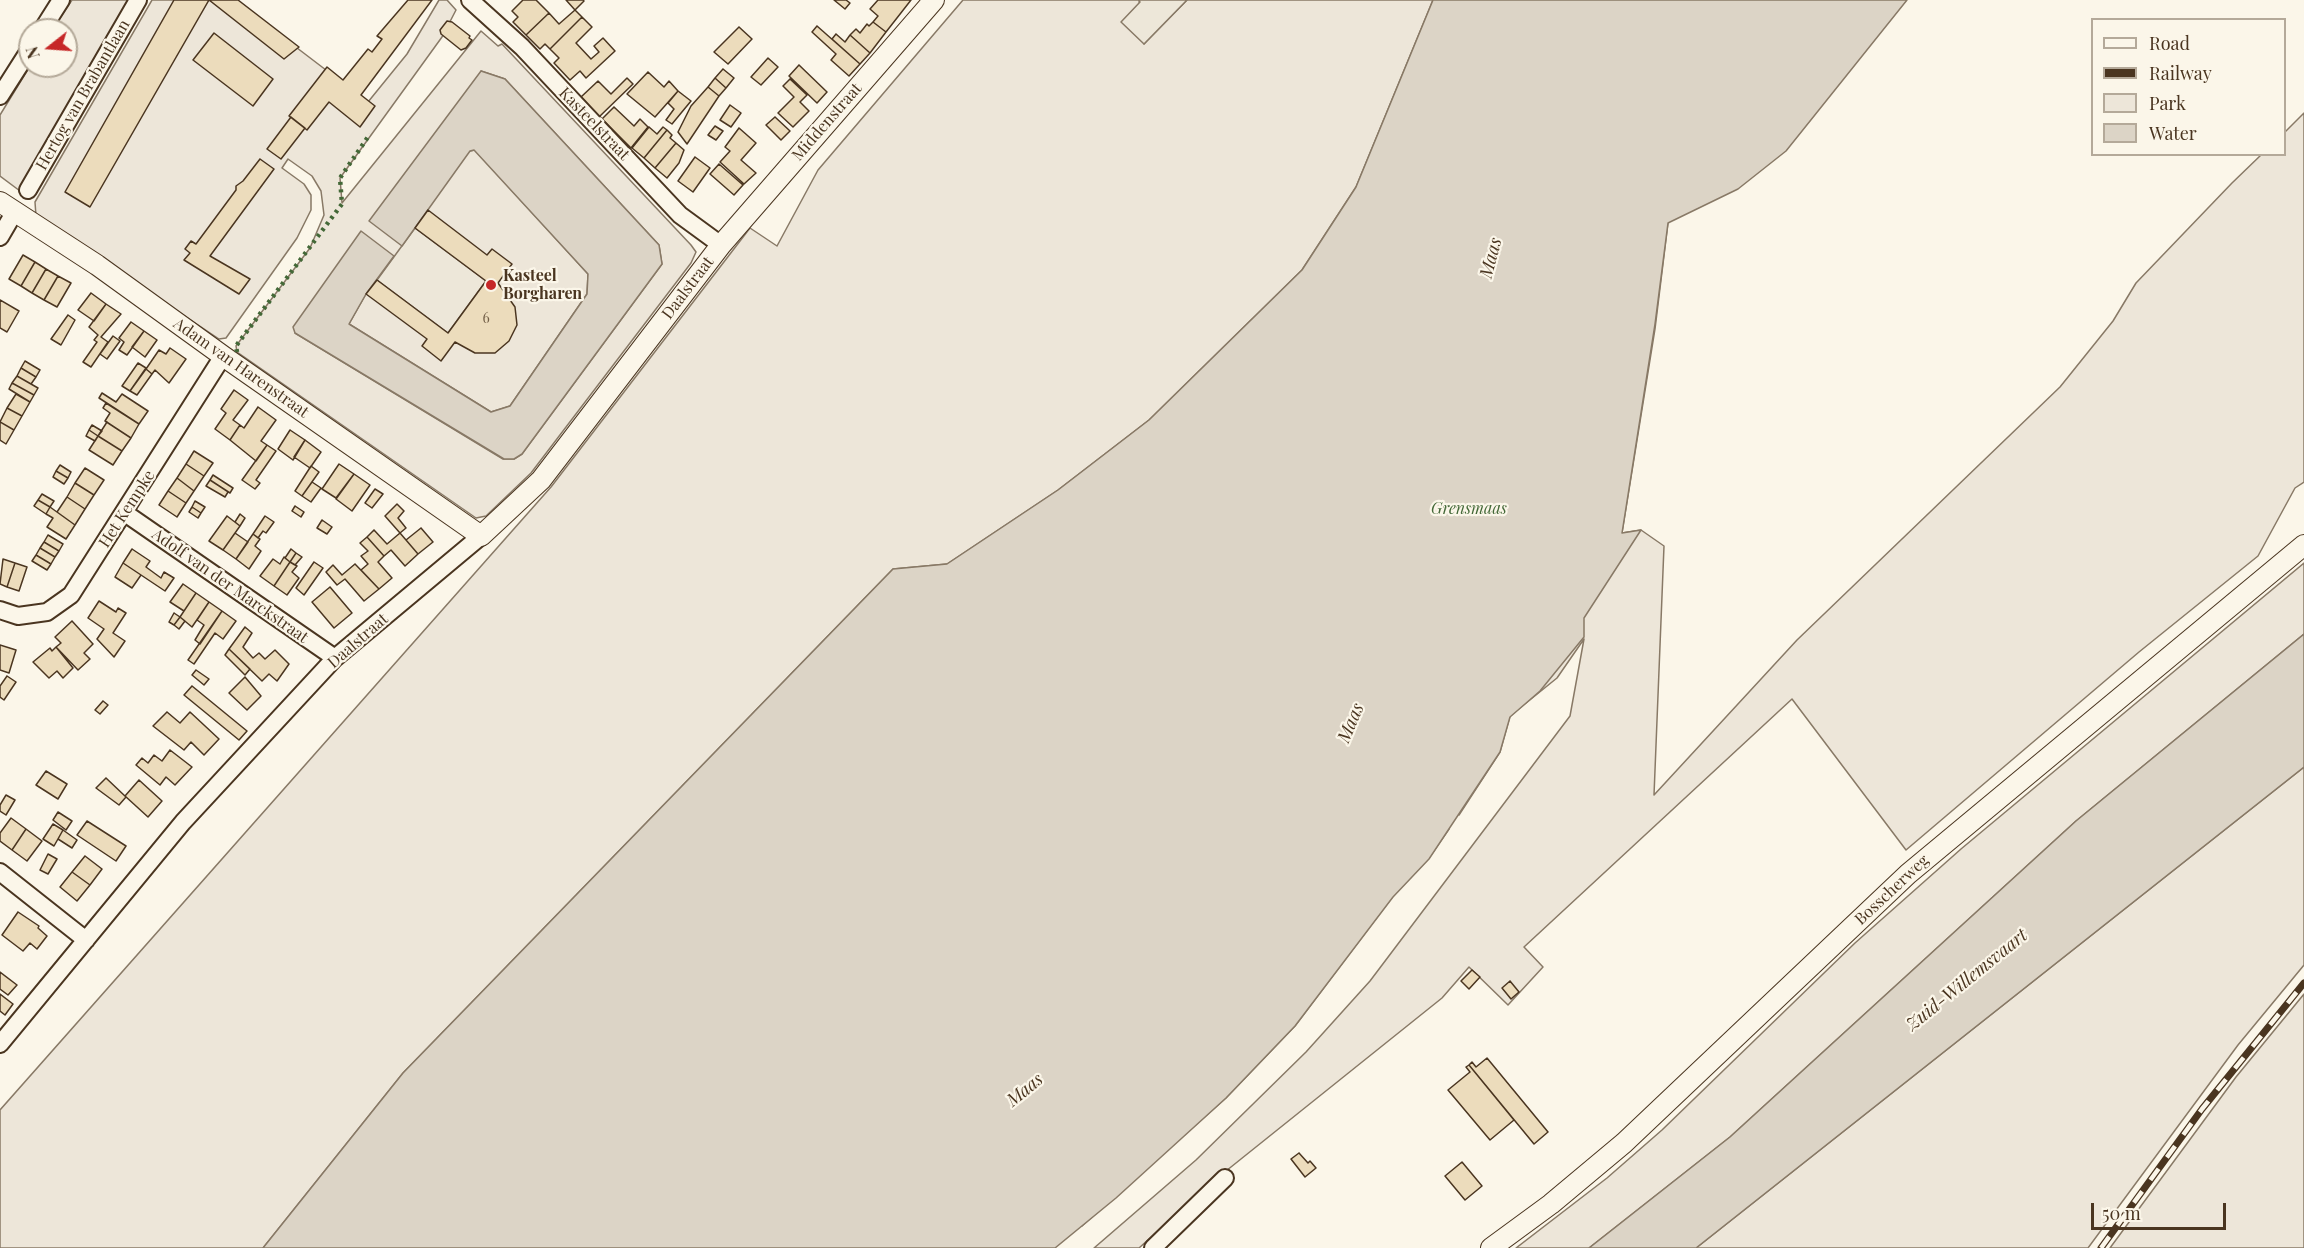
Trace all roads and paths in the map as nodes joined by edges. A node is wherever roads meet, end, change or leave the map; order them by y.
1 (61, 0) edge
2 (138, 0) edge
3 (470, 0) edge
4 (933, 0) edge
5 (50, 18) edge
6 (18, 68) edge
7 (0, 96) edge
8 (28, 190) dead end
9 (7, 208) edge
10 (0, 237) edge
11 (721, 245) junction
12 (223, 356) junction
13 (125, 513) junction
14 (482, 536) junction
15 (2304, 545) edge
16 (0, 610) edge
17 (335, 658) junction
18 (0, 872) edge
19 (86, 940) junction
20 (0, 1044) edge
21 (1225, 1178) dead end
22 (1153, 1248) edge
23 (1491, 1248) edge

1 - 5 street
2 - 8 street, Hertog van Brabantlaan
3 - 11 street, Kasteelstraat
4 - 11 street, Middenstraat
6 - 7 street
9 - 10 street
9 - 12 street, Adam van Harenstraat
11 - 14 street, Daalstraat
12 - 13 street, Het Kempke
12 - 14 street, Adam van Harenstraat
13 - 16 street, Het Kempke
13 - 17 street, Adolf van der Marckstraat
14 - 17 street, Daalstraat
15 - 23 street, Bosscherweg
17 - 19 street, Daalstraat
18 - 19 street
19 - 20 street, Daalstraat
21 - 22 street

